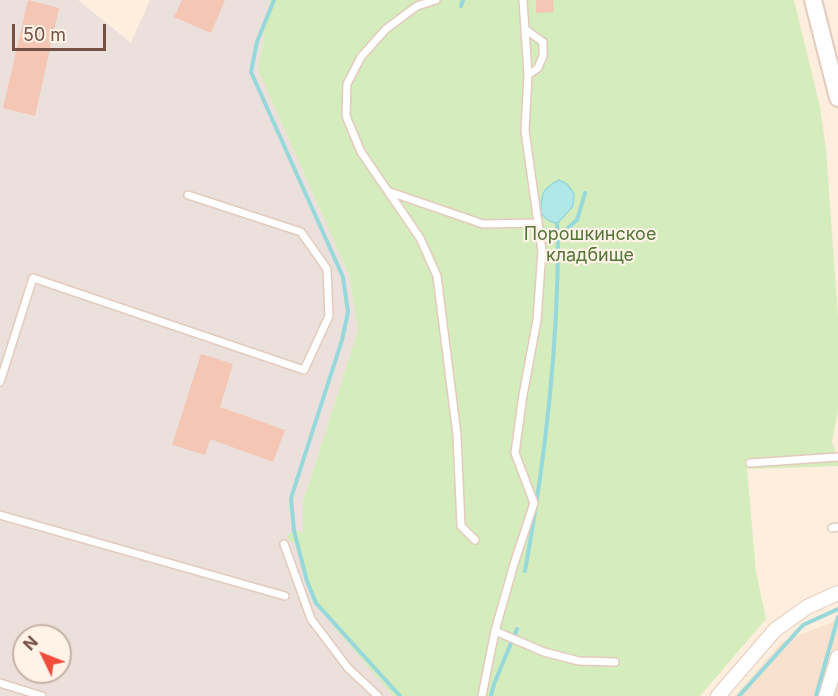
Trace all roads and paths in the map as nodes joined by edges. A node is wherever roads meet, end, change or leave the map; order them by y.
1 (436, 0) edge
2 (524, 0) edge
3 (813, 0) edge
4 (525, 29) junction
5 (528, 75) junction
6 (838, 98) edge
7 (390, 192) junction
8 (188, 195) dead end
9 (538, 222) junction
10 (0, 381) edge
11 (838, 457) edge
12 (750, 463) dead end
13 (0, 515) edge
14 (475, 540) dead end
15 (284, 544) dead end
16 (838, 593) edge
17 (285, 596) dead end
18 (495, 631) junction
19 (838, 657) edge
20 (615, 662) dead end
21 (0, 683) edge
22 (42, 696) edge
23 (378, 696) edge
24 (482, 696) edge
25 (718, 696) edge
26 (826, 696) edge

1 - 7 lane
2 - 4 lane
3 - 6 street
4 - 5 lane
4 - 5 lane
5 - 9 lane
7 - 9 lane
7 - 14 lane
8 - 10 lane
9 - 18 lane
11 - 12 lane
13 - 17 lane
15 - 23 lane
16 - 25 street
18 - 20 lane
18 - 24 lane
19 - 26 street
21 - 22 lane

